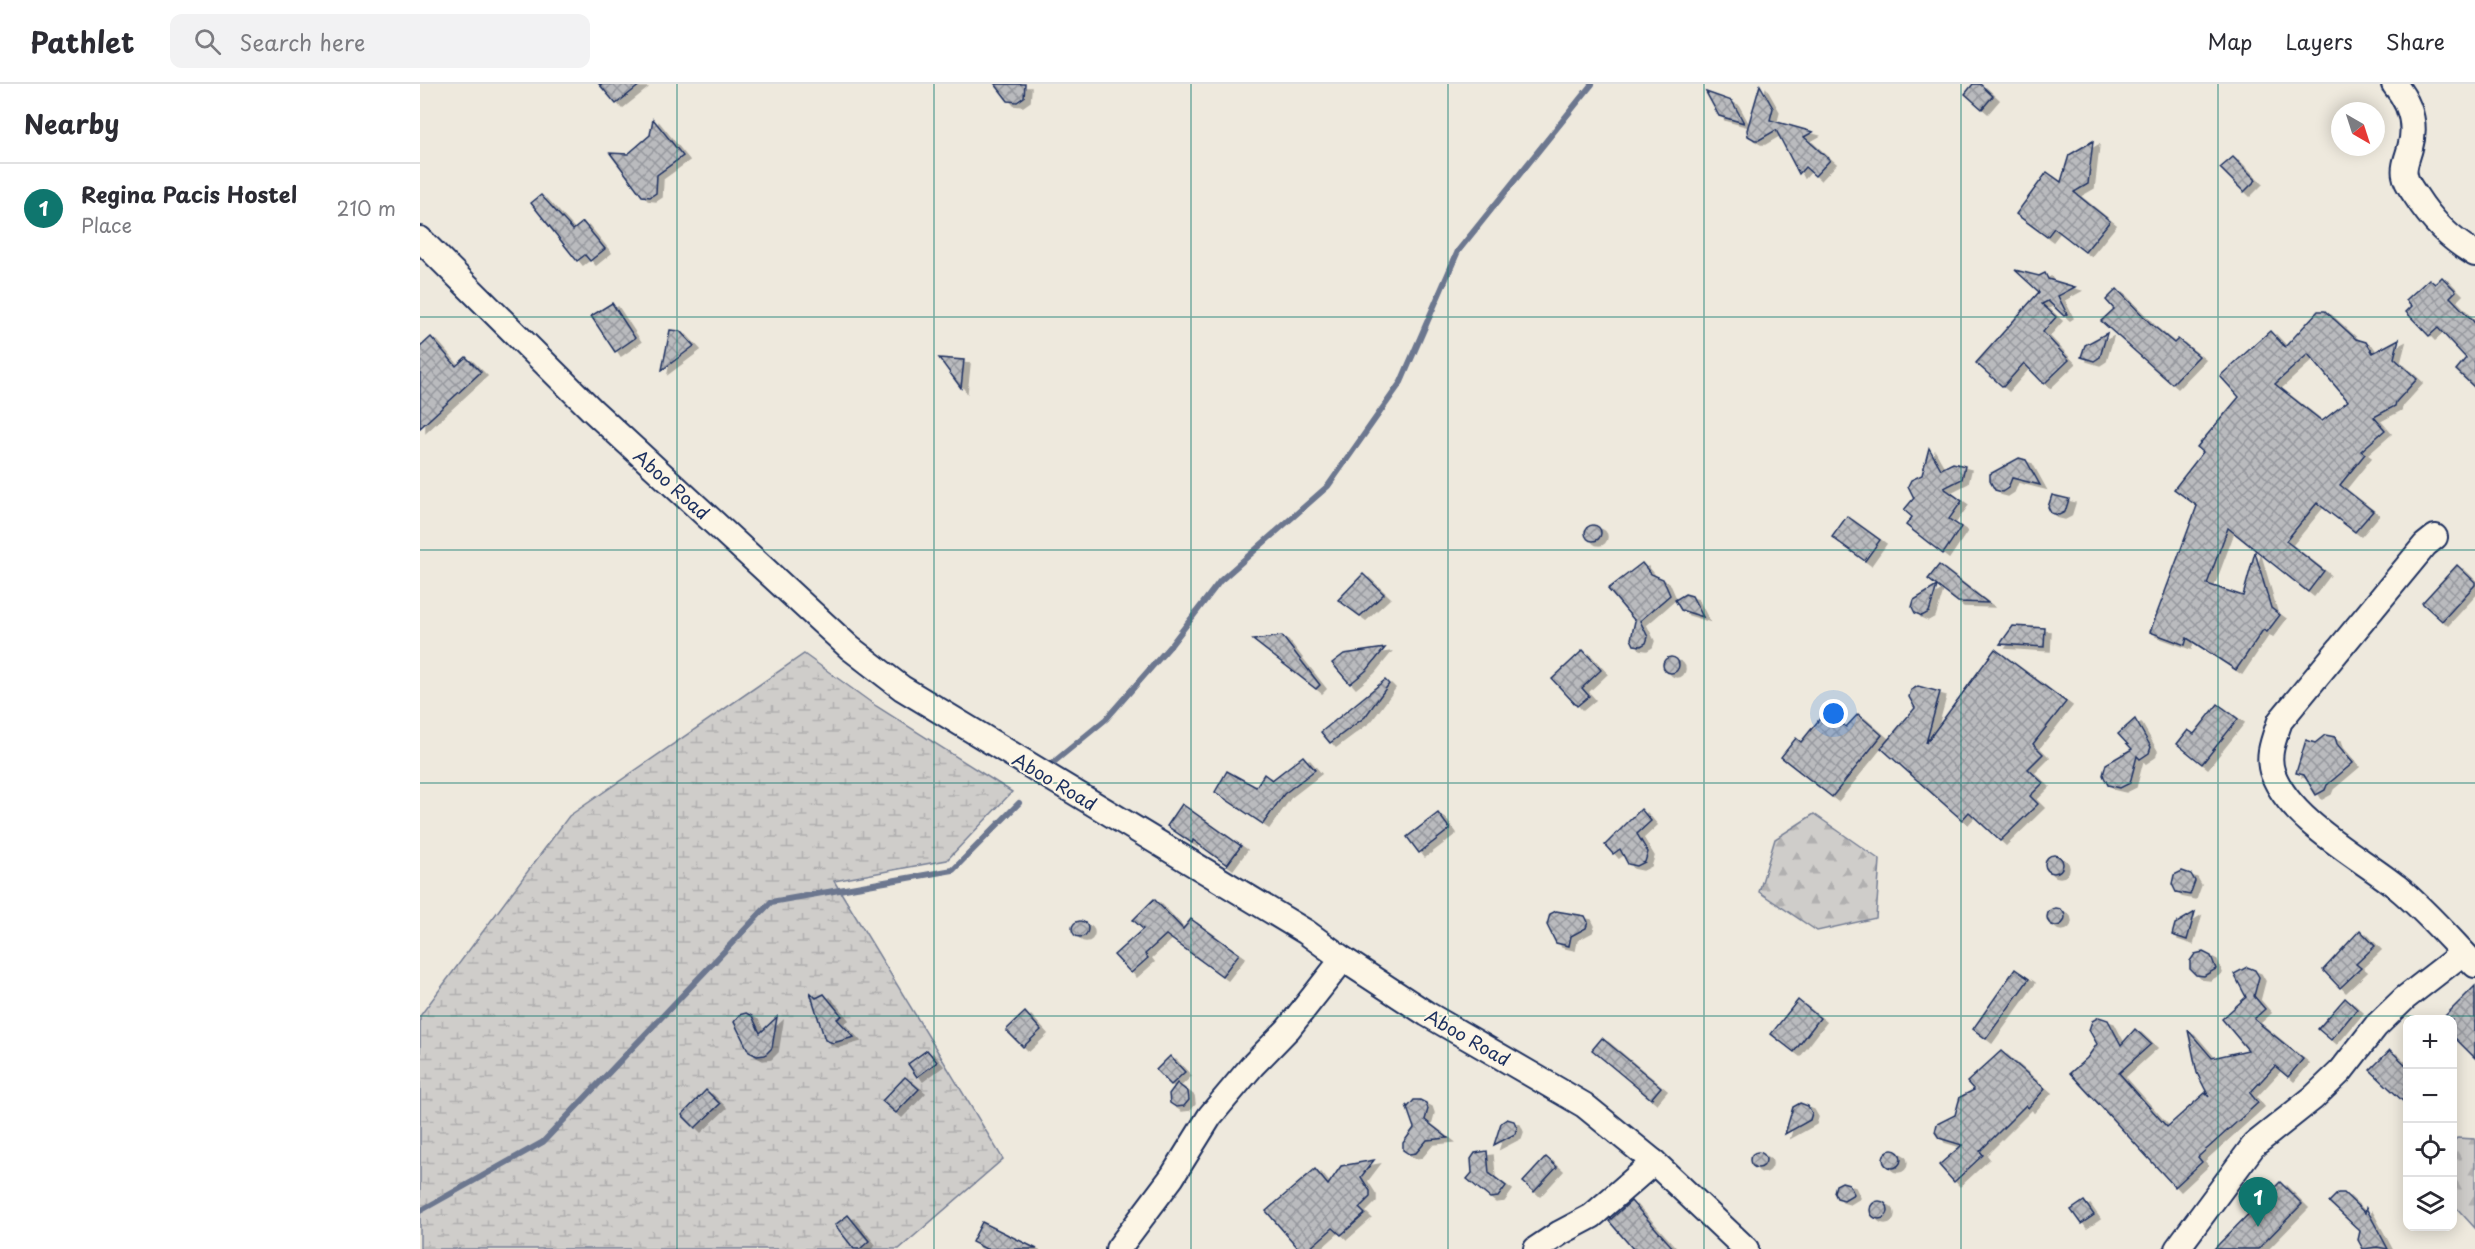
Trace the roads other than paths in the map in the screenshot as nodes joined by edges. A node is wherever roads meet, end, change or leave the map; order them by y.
1 (2394, 84) edge
2 (420, 239) edge
3 (2475, 254) edge
4 (2435, 537) dead end
5 (1343, 959) junction
6 (2469, 959) edge
7 (1654, 1162) junction
8 (1118, 1249) edge
9 (1536, 1249) edge
10 (1746, 1249) edge
11 (2177, 1249) edge

1 - 3 street
2 - 5 street, Aboo Road
4 - 6 street
5 - 7 street, Aboo Road
5 - 8 street
6 - 11 street
7 - 9 street
7 - 10 street, Aboo Road

